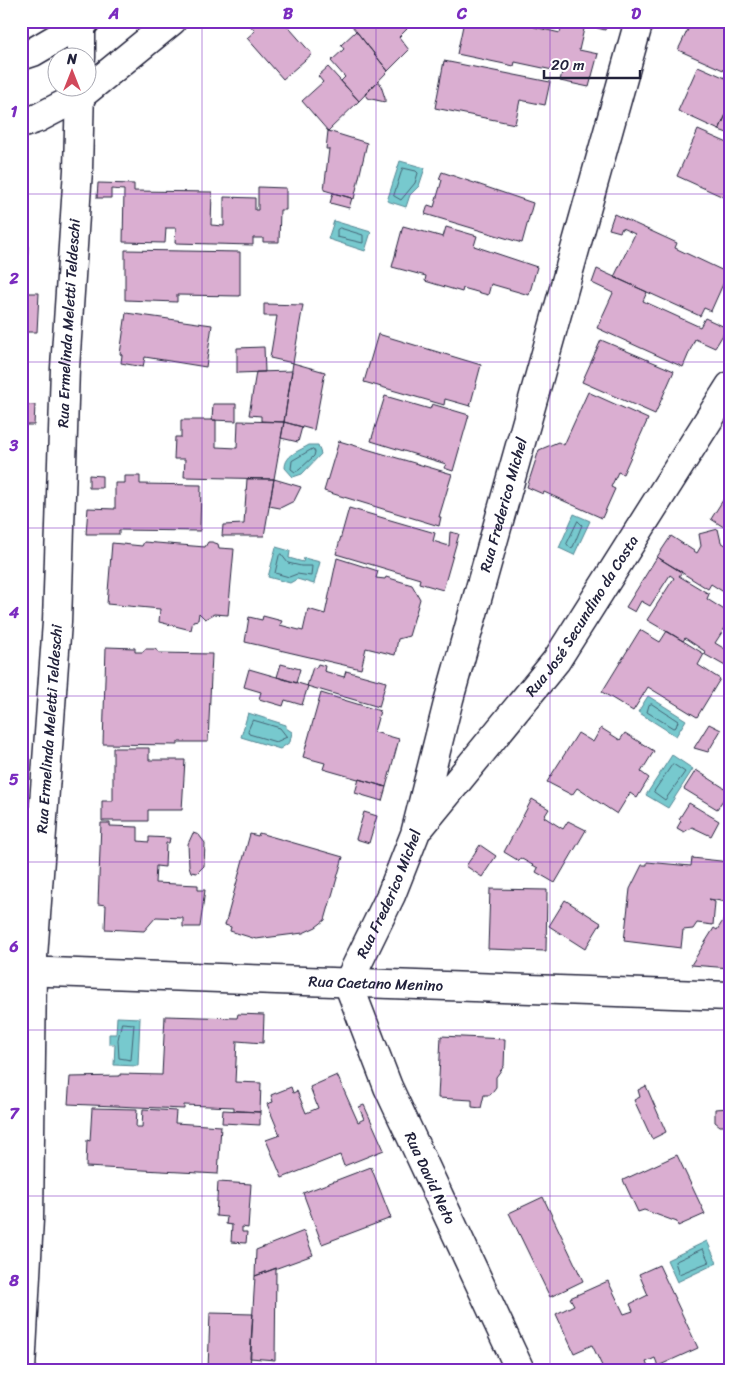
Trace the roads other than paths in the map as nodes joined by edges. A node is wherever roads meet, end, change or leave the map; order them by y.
1 (172, 21) edge
2 (639, 21) edge
3 (83, 22) edge
4 (82, 48) edge
5 (21, 56) edge
6 (98, 78) edge
7 (70, 98) edge
8 (80, 98) edge
9 (21, 124) edge
10 (730, 386) edge
11 (415, 834) junction
12 (26, 971) edge
13 (348, 983) junction
14 (730, 996) edge
15 (21, 1370) edge
16 (520, 1370) edge

1 - 6 street
2 - 11 street, Rua Frederico Michel
3 - 4 street
3 - 5 street
7 - 9 street
8 - 12 street, Rua Ermelinda Meletti Teldeschi
10 - 11 street, Rua José Secundino da Costa
11 - 13 street, Rua Frederico Michel
12 - 13 street, Rua Caetano Menino
12 - 15 street, Rua Ermelinda Meletti Teldeschi
13 - 14 street, Rua Caetano Menino
13 - 16 street, Rua David Neto

